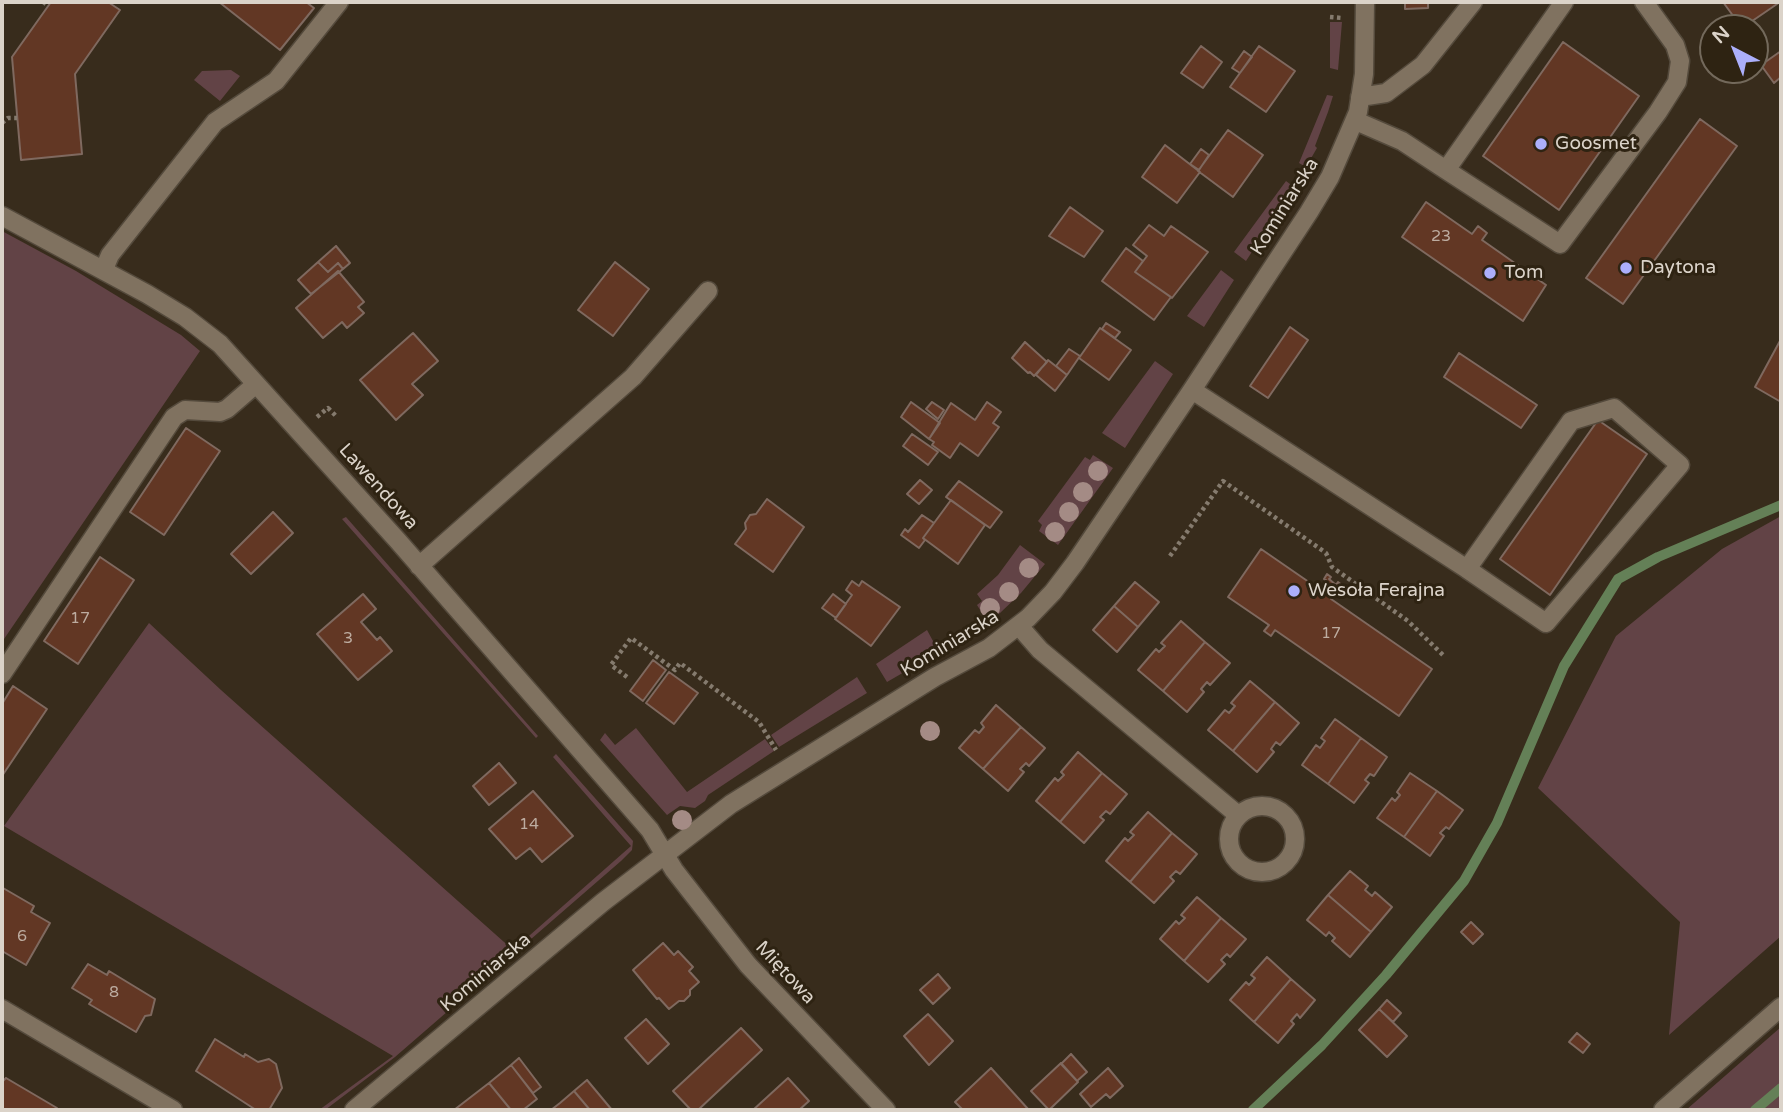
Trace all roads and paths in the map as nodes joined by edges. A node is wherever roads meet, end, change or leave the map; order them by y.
1 (339, 2) edge
2 (1366, 2) edge
3 (1473, 2) edge
4 (1564, 2) edge
5 (1644, 2) edge
6 (1360, 97) junction
7 (17, 117) dead end
8 (1356, 121) junction
9 (2, 123) edge
10 (1446, 170) junction
11 (2, 216) edge
12 (104, 269) junction
13 (708, 291) dead end
14 (256, 384) junction
15 (1192, 390) junction
16 (337, 418) dead end
17 (312, 422) dead end
18 (1170, 556) dead end
19 (419, 566) junction
20 (1467, 569) junction
21 (1019, 626) junction
22 (1444, 656) dead end
23 (2, 674) edge
24 (627, 677) dead end
25 (779, 753) dead end
26 (1238, 815) dead end
27 (665, 854) junction
28 (1781, 1007) edge
29 (2, 1009) edge
30 (173, 1110) edge
31 (354, 1110) edge
32 (886, 1110) edge
33 (1663, 1110) edge

1 - 12 street
2 - 6 street, Kominiarska
3 - 6 street
4 - 10 street
5 - 10 street
6 - 8 street, Kominiarska
7 - 9 path
8 - 10 street
8 - 15 street, Kominiarska
11 - 12 street, Lawendowa
12 - 14 street, Lawendowa
13 - 19 street
14 - 19 street, Lawendowa
14 - 23 street
15 - 20 street
15 - 21 street, Kominiarska
16 - 17 path
18 - 22 path
19 - 27 street, Lawendowa
20 - 20 street
21 - 26 street
21 - 27 street, Kominiarska
24 - 25 path
27 - 31 street, Kominiarska
27 - 32 street, Miętowa
28 - 33 street
29 - 30 street

